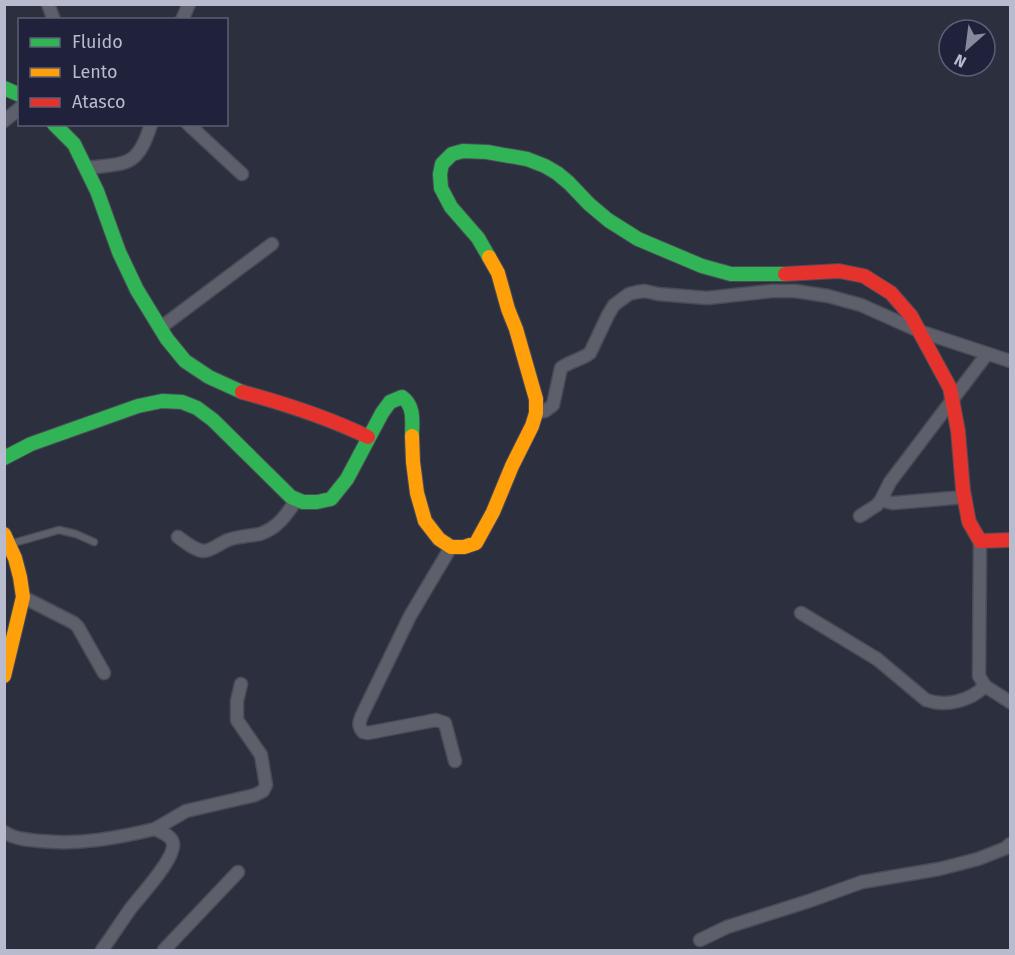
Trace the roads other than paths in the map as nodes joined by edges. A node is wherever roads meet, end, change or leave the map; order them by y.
1 (189, 4) edge
2 (183, 18) edge
3 (18, 110) edge
4 (4, 121) edge
5 (56, 126) edge
6 (150, 126) edge
7 (190, 126) edge
8 (86, 168) junction
9 (242, 174) dead end
10 (272, 244) dead end
11 (160, 328) junction
12 (919, 331) junction
13 (987, 354) junction
14 (1011, 361) edge
15 (952, 400) junction
16 (536, 412) junction
17 (368, 437) junction
18 (4, 458) edge
19 (883, 497) junction
20 (965, 497) junction
21 (297, 499) junction
22 (860, 516) dead end
23 (178, 537) dead end
24 (7, 539) edge
25 (1011, 540) edge
26 (980, 541) junction
27 (94, 542) dead end
28 (451, 547) junction
29 (22, 597) junction
30 (801, 613) dead end
31 (104, 673) dead end
32 (4, 676) edge
33 (242, 684) dead end
34 (985, 686) junction
35 (1011, 702) edge
36 (455, 761) dead end
37 (155, 829) junction
38 (4, 832) edge
39 (1011, 844) edge
40 (238, 872) dead end
41 (700, 940) dead end
42 (102, 951) edge
43 (164, 951) edge

1 - 2 street
3 - 4 street
5 - 8 street
6 - 8 street
7 - 9 street
8 - 11 street
10 - 11 street
11 - 17 street
12 - 13 street
12 - 15 street
12 - 16 street
12 - 16 street
13 - 14 street
13 - 15 street
15 - 19 street
15 - 20 street
16 - 28 street
17 - 21 street
17 - 28 street
18 - 21 street
19 - 20 street
19 - 22 street
20 - 26 street
21 - 23 street
24 - 27 lane
24 - 29 street
25 - 26 street
26 - 34 street
28 - 36 street
29 - 31 street
29 - 32 street
30 - 34 street
33 - 37 street
34 - 35 street
37 - 38 street
37 - 42 street
39 - 41 street
40 - 43 street

